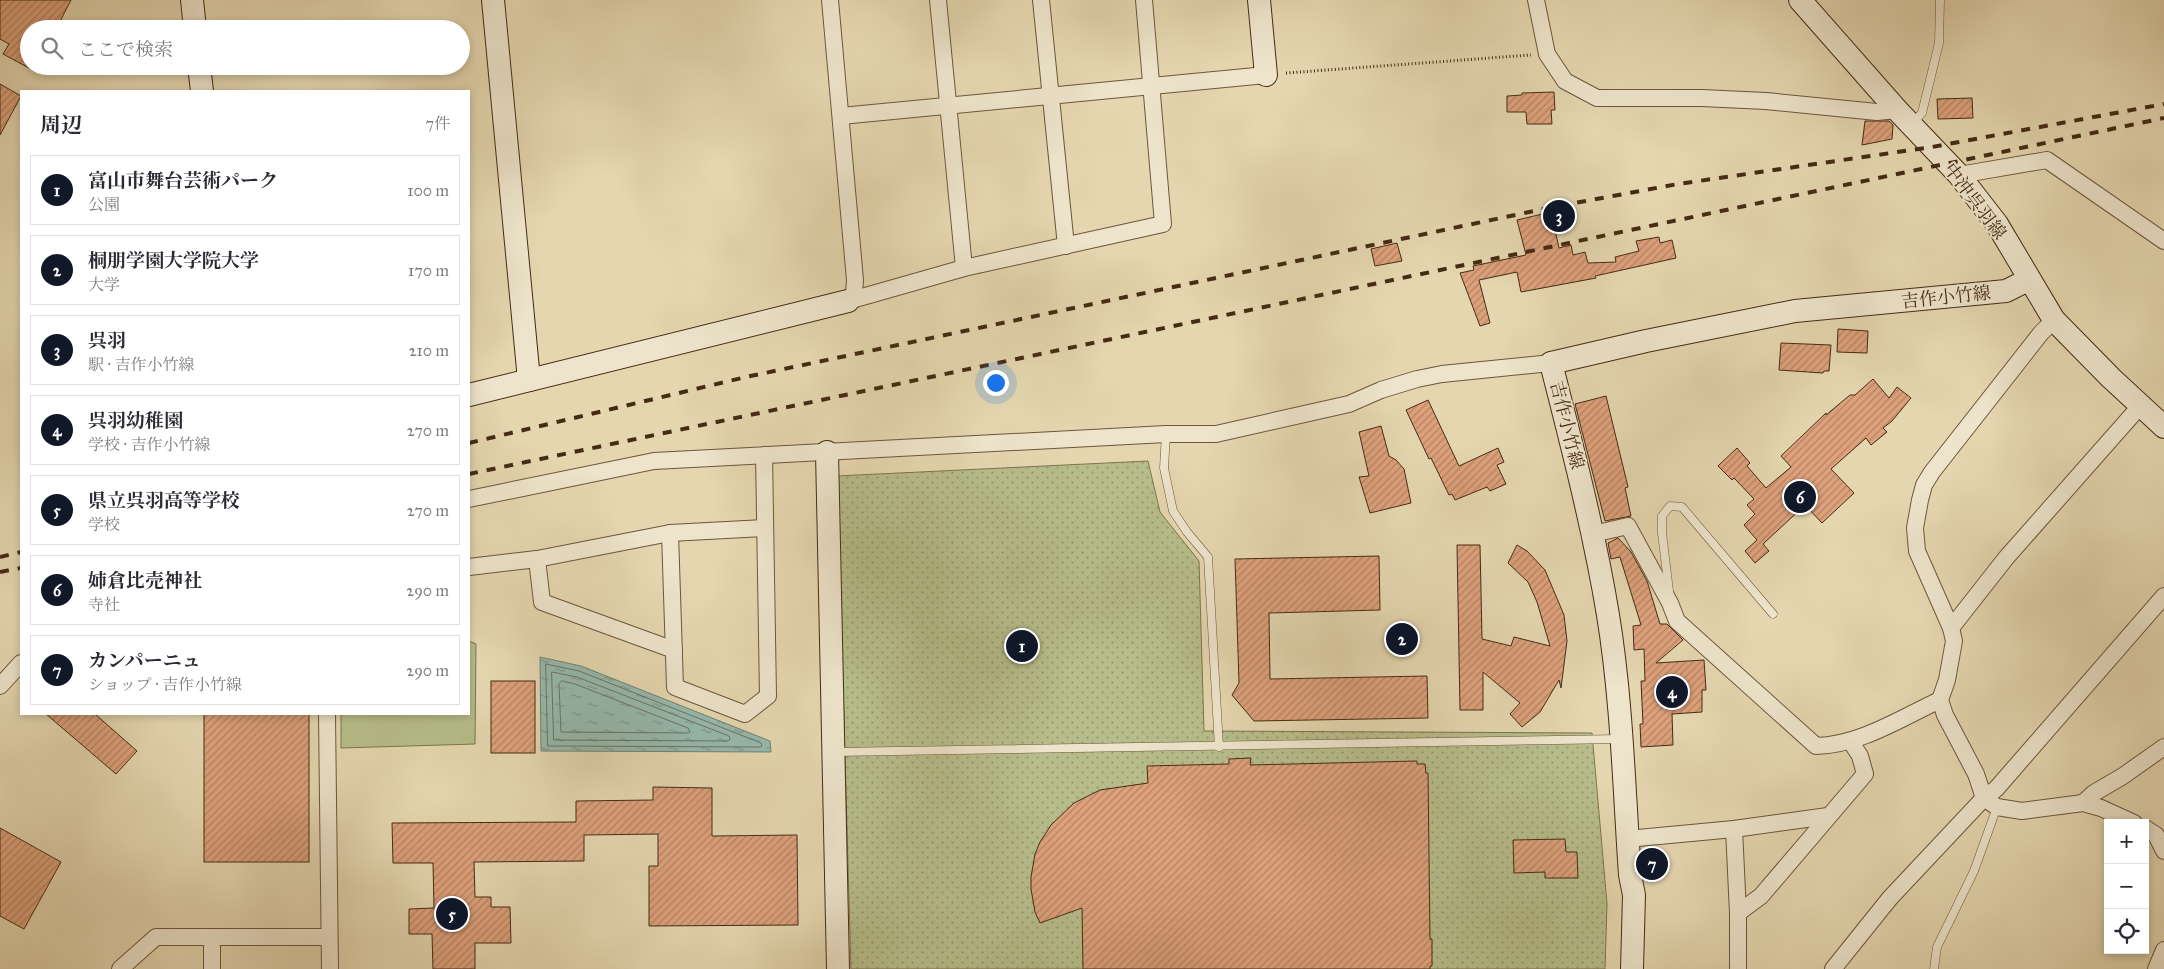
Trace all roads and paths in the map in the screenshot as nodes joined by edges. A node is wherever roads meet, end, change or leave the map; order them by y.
1 (192, 0) edge
2 (493, 0) edge
3 (830, 0) edge
4 (938, 0) edge
5 (1042, 0) edge
6 (1144, 0) edge
7 (1259, 0) edge
8 (1536, 0) edge
9 (1800, 0) edge
10 (1940, 0) edge
11 (194, 20) edge
12 (1547, 54) junction
13 (200, 75) edge
14 (1266, 75) junction
15 (1151, 86) junction
16 (202, 90) edge
17 (1050, 96) junction
18 (947, 106) junction
19 (841, 116) junction
20 (1904, 117) junction
21 (1959, 175) junction
22 (2164, 241) edge
23 (1066, 246) junction
24 (964, 268) junction
25 (2028, 280) junction
26 (848, 301) junction
27 (2054, 320) junction
28 (1551, 363) junction
29 (529, 380) junction
30 (470, 394) edge
31 (2141, 405) junction
32 (2164, 427) edge
33 (1166, 434) junction
34 (827, 452) junction
35 (764, 455) junction
36 (470, 500) edge
37 (765, 528) junction
38 (670, 533) junction
39 (1593, 534) junction
40 (537, 559) junction
41 (470, 567) edge
42 (2164, 596) edge
43 (1670, 603) junction
44 (1773, 614) dead end
45 (1951, 628) junction
46 (674, 650) junction
47 (20, 664) edge
48 (0, 686) edge
49 (1940, 700) junction
50 (327, 715) edge
51 (1622, 739) junction
52 (1851, 742) junction
53 (1219, 747) junction
54 (2164, 748) edge
55 (834, 752) junction
56 (1990, 803) junction
57 (2083, 803) junction
58 (1828, 816) junction
59 (2125, 819) edge
60 (2153, 827) edge
61 (1734, 829) junction
62 (1627, 839) junction
63 (2164, 851) edge
64 (1738, 913) junction
65 (212, 937) junction
66 (329, 937) junction
67 (2164, 950) edge
68 (120, 969) edge
69 (212, 969) edge
70 (330, 969) edge
71 (838, 969) edge
72 (1632, 969) edge
73 (1738, 969) edge
74 (1833, 969) edge
75 (1934, 969) edge
76 (2156, 969) edge

1 - 11 main road
2 - 29 main road
3 - 19 street
4 - 18 street
5 - 17 street
6 - 15 street
7 - 14 main road
8 - 12 street
9 - 20 main road, 中沖呉羽線
10 - 20 lane
12 - 14 path
12 - 20 street
13 - 16 main road
14 - 15 street
15 - 17 street
15 - 23 street
17 - 18 street
17 - 23 street
18 - 19 street
18 - 24 street
19 - 26 street
20 - 21 main road, 中沖呉羽線
21 - 22 street
21 - 25 main road, 中沖呉羽線
23 - 24 street
24 - 26 street
25 - 27 main road, 中沖呉羽線
25 - 28 main road, 吉作小竹線
26 - 29 main road
27 - 31 main road, 中沖呉羽線
27 - 45 street
28 - 33 street
28 - 39 main road, 吉作小竹線
29 - 30 main road
31 - 32 main road, 中沖呉羽線
31 - 45 street
33 - 34 street
33 - 53 lane
34 - 35 street
34 - 55 main road
35 - 36 street
35 - 37 street
37 - 38 street
37 - 46 street
38 - 40 street
38 - 46 street
39 - 43 street
39 - 51 main road, 吉作小竹線
40 - 41 street
40 - 46 street
42 - 56 street
43 - 44 lane
43 - 52 street
45 - 49 street
47 - 48 street
49 - 52 street
49 - 56 street
50 - 66 street
51 - 53 lane
51 - 62 main road, 吉作小竹線
52 - 58 street
53 - 55 lane
54 - 57 street
55 - 71 main road
56 - 57 street
56 - 74 street
56 - 75 lane
57 - 59 street
58 - 61 street
58 - 64 street
60 - 63 street
61 - 62 street
61 - 64 street
62 - 72 main road, 吉作小竹線
64 - 73 street
65 - 66 street
65 - 68 street
65 - 69 street
66 - 70 street
67 - 76 street

